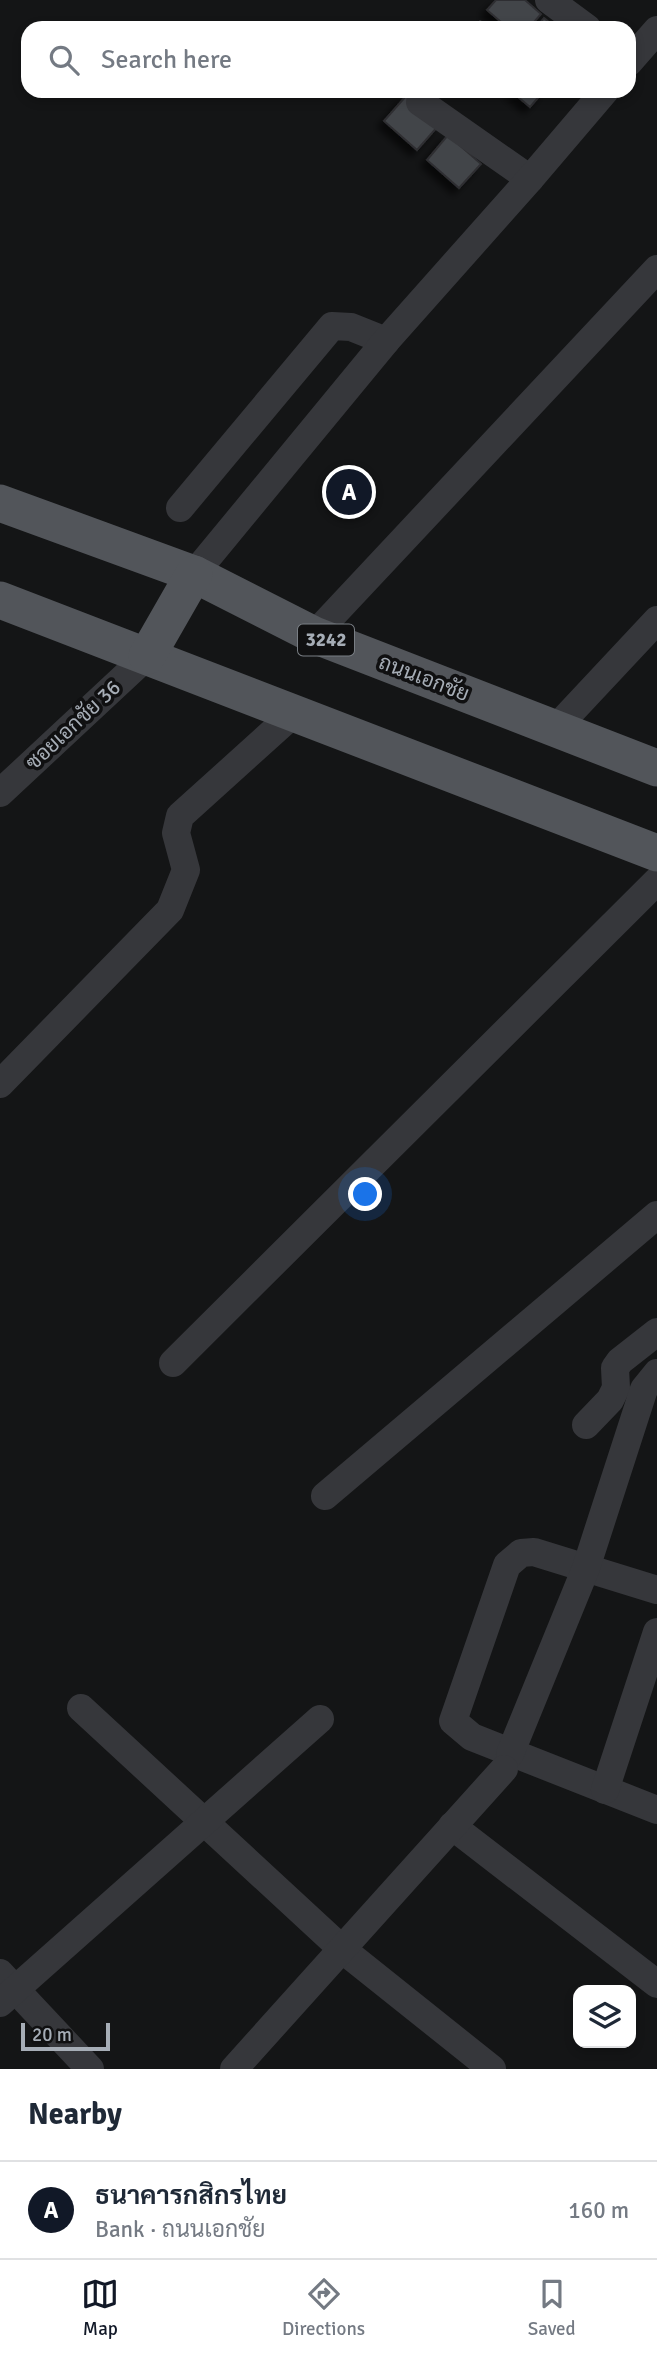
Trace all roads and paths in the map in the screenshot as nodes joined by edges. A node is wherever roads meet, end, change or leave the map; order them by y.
1 (549, 0) edge
2 (578, 21) edge
3 (657, 30) edge
4 (636, 54) edge
5 (599, 98) edge
6 (420, 102) dead end
7 (530, 179) junction
8 (657, 269) edge
9 (386, 341) junction
10 (0, 503) edge
11 (180, 508) dead end
12 (194, 574) junction
13 (0, 600) edge
14 (657, 620) edge
15 (314, 635) junction
16 (147, 656) junction
17 (293, 714) junction
18 (555, 729) junction
19 (657, 768) edge
20 (0, 793) edge
21 (657, 853) edge
22 (657, 881) edge
23 (0, 1084) edge
24 (657, 1215) edge
25 (657, 1332) edge
26 (173, 1363) dead end
27 (657, 1373) edge
28 (586, 1425) dead end
29 (325, 1496) dead end
30 (586, 1568) junction
31 (657, 1590) edge
32 (657, 1632) edge
33 (82, 1708) dead end
34 (320, 1719) dead end
35 (507, 1761) junction
36 (604, 1790) junction
37 (655, 1804) edge
38 (205, 1822) junction
39 (452, 1826) junction
40 (343, 1950) junction
41 (657, 1984) edge
42 (5, 1988) edge
43 (90, 2069) edge
44 (234, 2069) edge
45 (492, 2069) edge

1 - 2 street
3 - 4 street
5 - 7 street
6 - 7 street
7 - 9 street
8 - 15 street
9 - 11 street
9 - 12 street
10 - 12 main road, ถนนเอกชัย / 3242
12 - 15 main road, ถนนเอกชัย / 3242
12 - 16 main road
13 - 16 main road
14 - 18 street
15 - 18 main road, ถนนเอกชัย / 3242
16 - 17 main road
16 - 20 street, ซอยเอกชัย 36
17 - 21 main road
17 - 23 street
18 - 19 main road, ถนนเอกชัย / 3242
22 - 26 street
24 - 29 street
25 - 28 street
27 - 30 street
30 - 31 street
30 - 35 street
30 - 35 street
32 - 36 street
33 - 38 street
34 - 38 street
35 - 36 street
35 - 39 street
36 - 37 street
38 - 40 street
38 - 42 street
39 - 40 street
39 - 41 street
40 - 44 street
40 - 45 street
42 - 43 street

